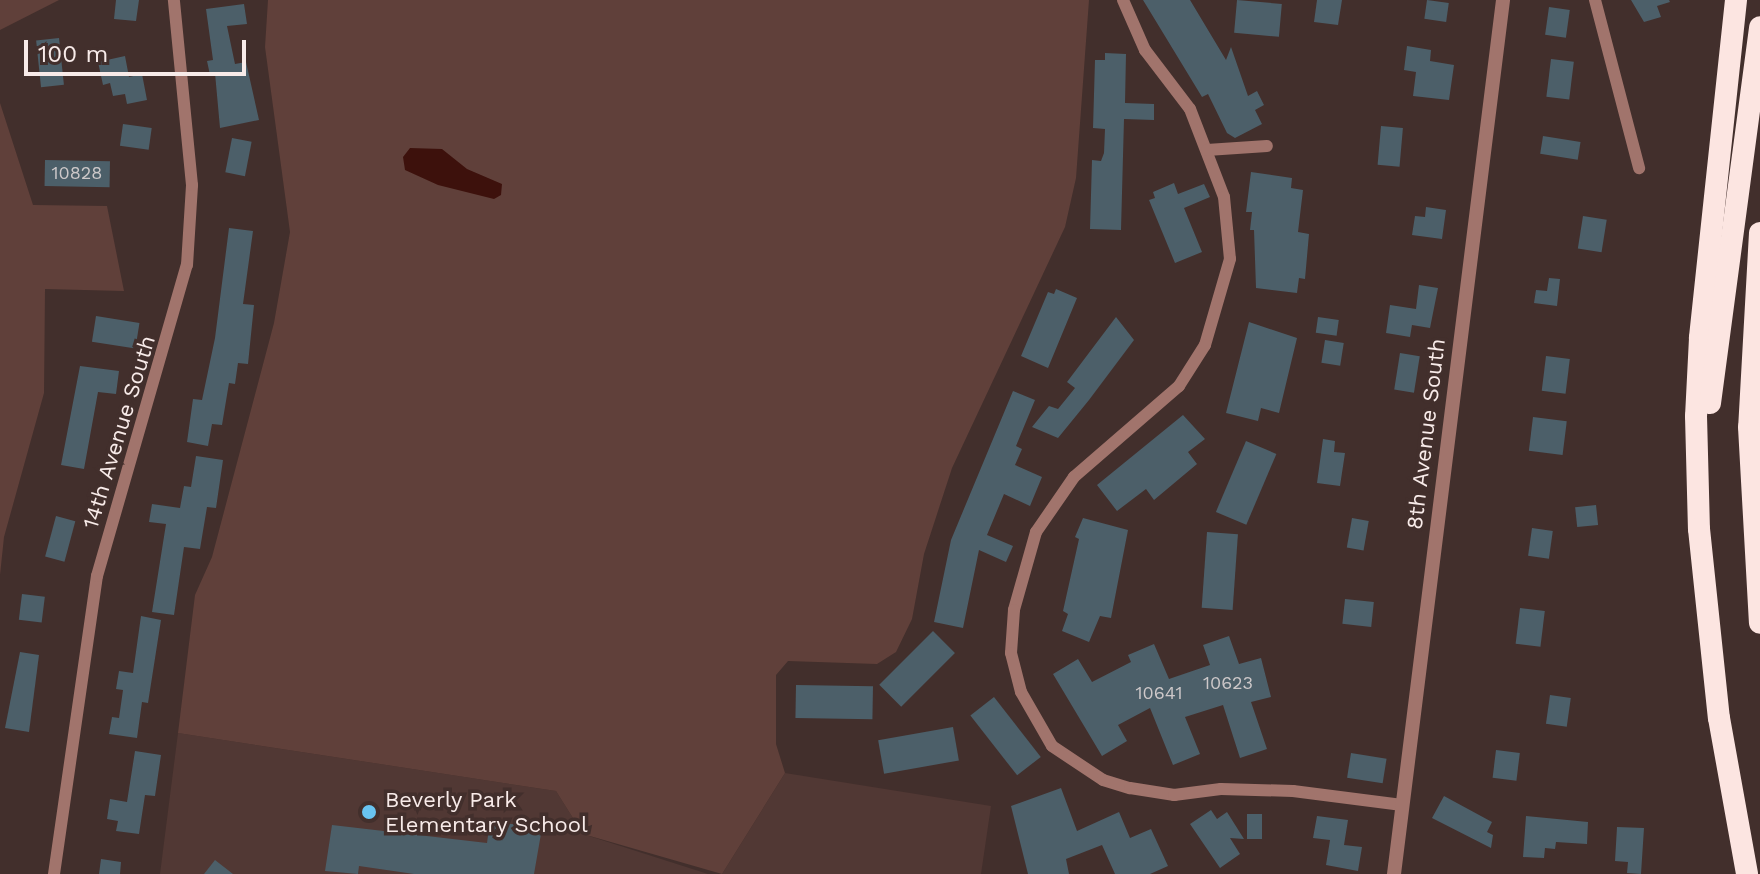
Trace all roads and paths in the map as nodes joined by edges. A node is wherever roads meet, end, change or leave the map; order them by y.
1 (174, 0) edge
2 (1123, 0) edge
3 (1503, 0) edge
4 (1595, 0) edge
5 (1736, 0) edge
6 (1760, 27) edge
7 (1267, 146) dead end
8 (1207, 150) junction
9 (1639, 168) dead end
10 (1760, 233) edge
11 (1707, 600) junction
12 (1760, 623) edge
13 (1402, 805) junction
14 (54, 874) edge
15 (1394, 874) edge
16 (1747, 874) edge

1 - 14 street, 14th Avenue South
2 - 8 street
3 - 13 street, 8th Avenue South
4 - 9 street
5 - 11 highway
6 - 11 highway
7 - 8 street
8 - 13 street
10 - 12 highway
11 - 16 highway
13 - 15 street, 8th Avenue South

